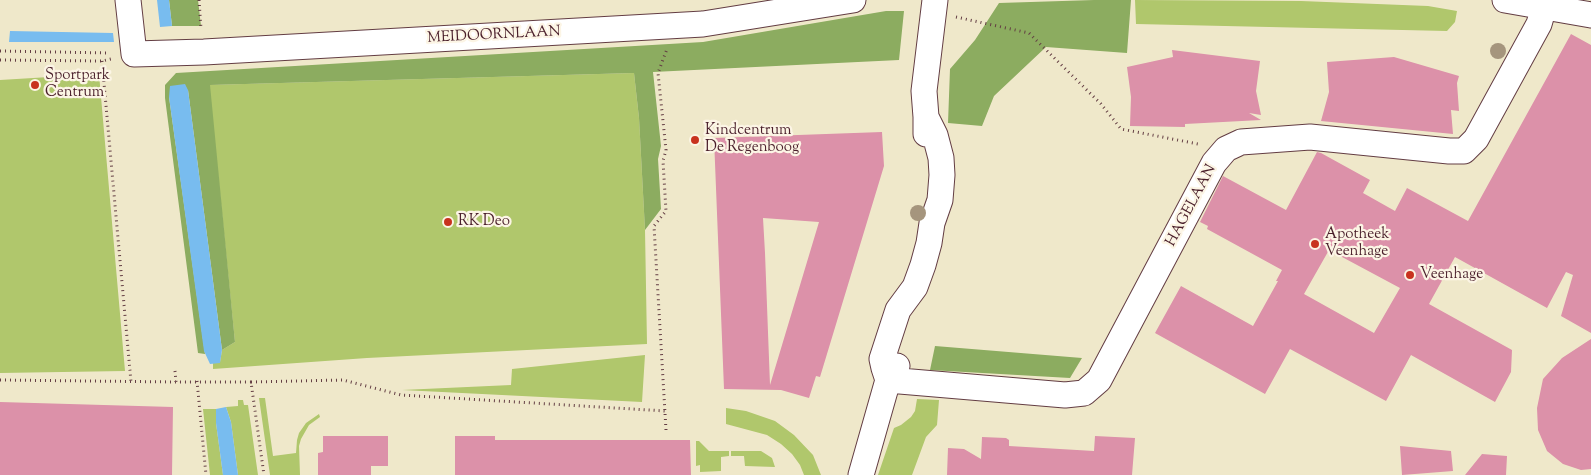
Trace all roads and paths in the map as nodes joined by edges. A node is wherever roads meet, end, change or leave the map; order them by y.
1 (128, 0) edge
2 (852, 0) edge
3 (1505, 0) edge
4 (1545, 3) edge
5 (935, 6) edge
6 (1591, 15) edge
7 (672, 26) junction
8 (0, 51) edge
9 (134, 54) junction
10 (0, 60) edge
11 (102, 61) junction
12 (1226, 150) junction
13 (175, 371) dead end
14 (0, 380) edge
15 (888, 380) junction
16 (197, 381) junction
17 (131, 382) junction
18 (176, 382) junction
19 (251, 382) junction
20 (666, 411) junction
21 (666, 430) dead end
22 (206, 475) edge
23 (264, 475) edge
24 (861, 475) edge

1 - 9 street
2 - 7 street, MEIDOORNLAAN
3 - 4 street
4 - 6 street
4 - 12 street, HAGELAAN
5 - 12 path
5 - 15 street
7 - 9 street, MEIDOORNLAAN
7 - 20 path
8 - 9 path
9 - 11 path
10 - 11 path
11 - 17 path
12 - 15 street, HAGELAAN
13 - 18 path
14 - 17 path
15 - 24 street
16 - 18 path
16 - 19 path
16 - 22 path
17 - 18 path
19 - 20 path
19 - 23 path
20 - 21 path

